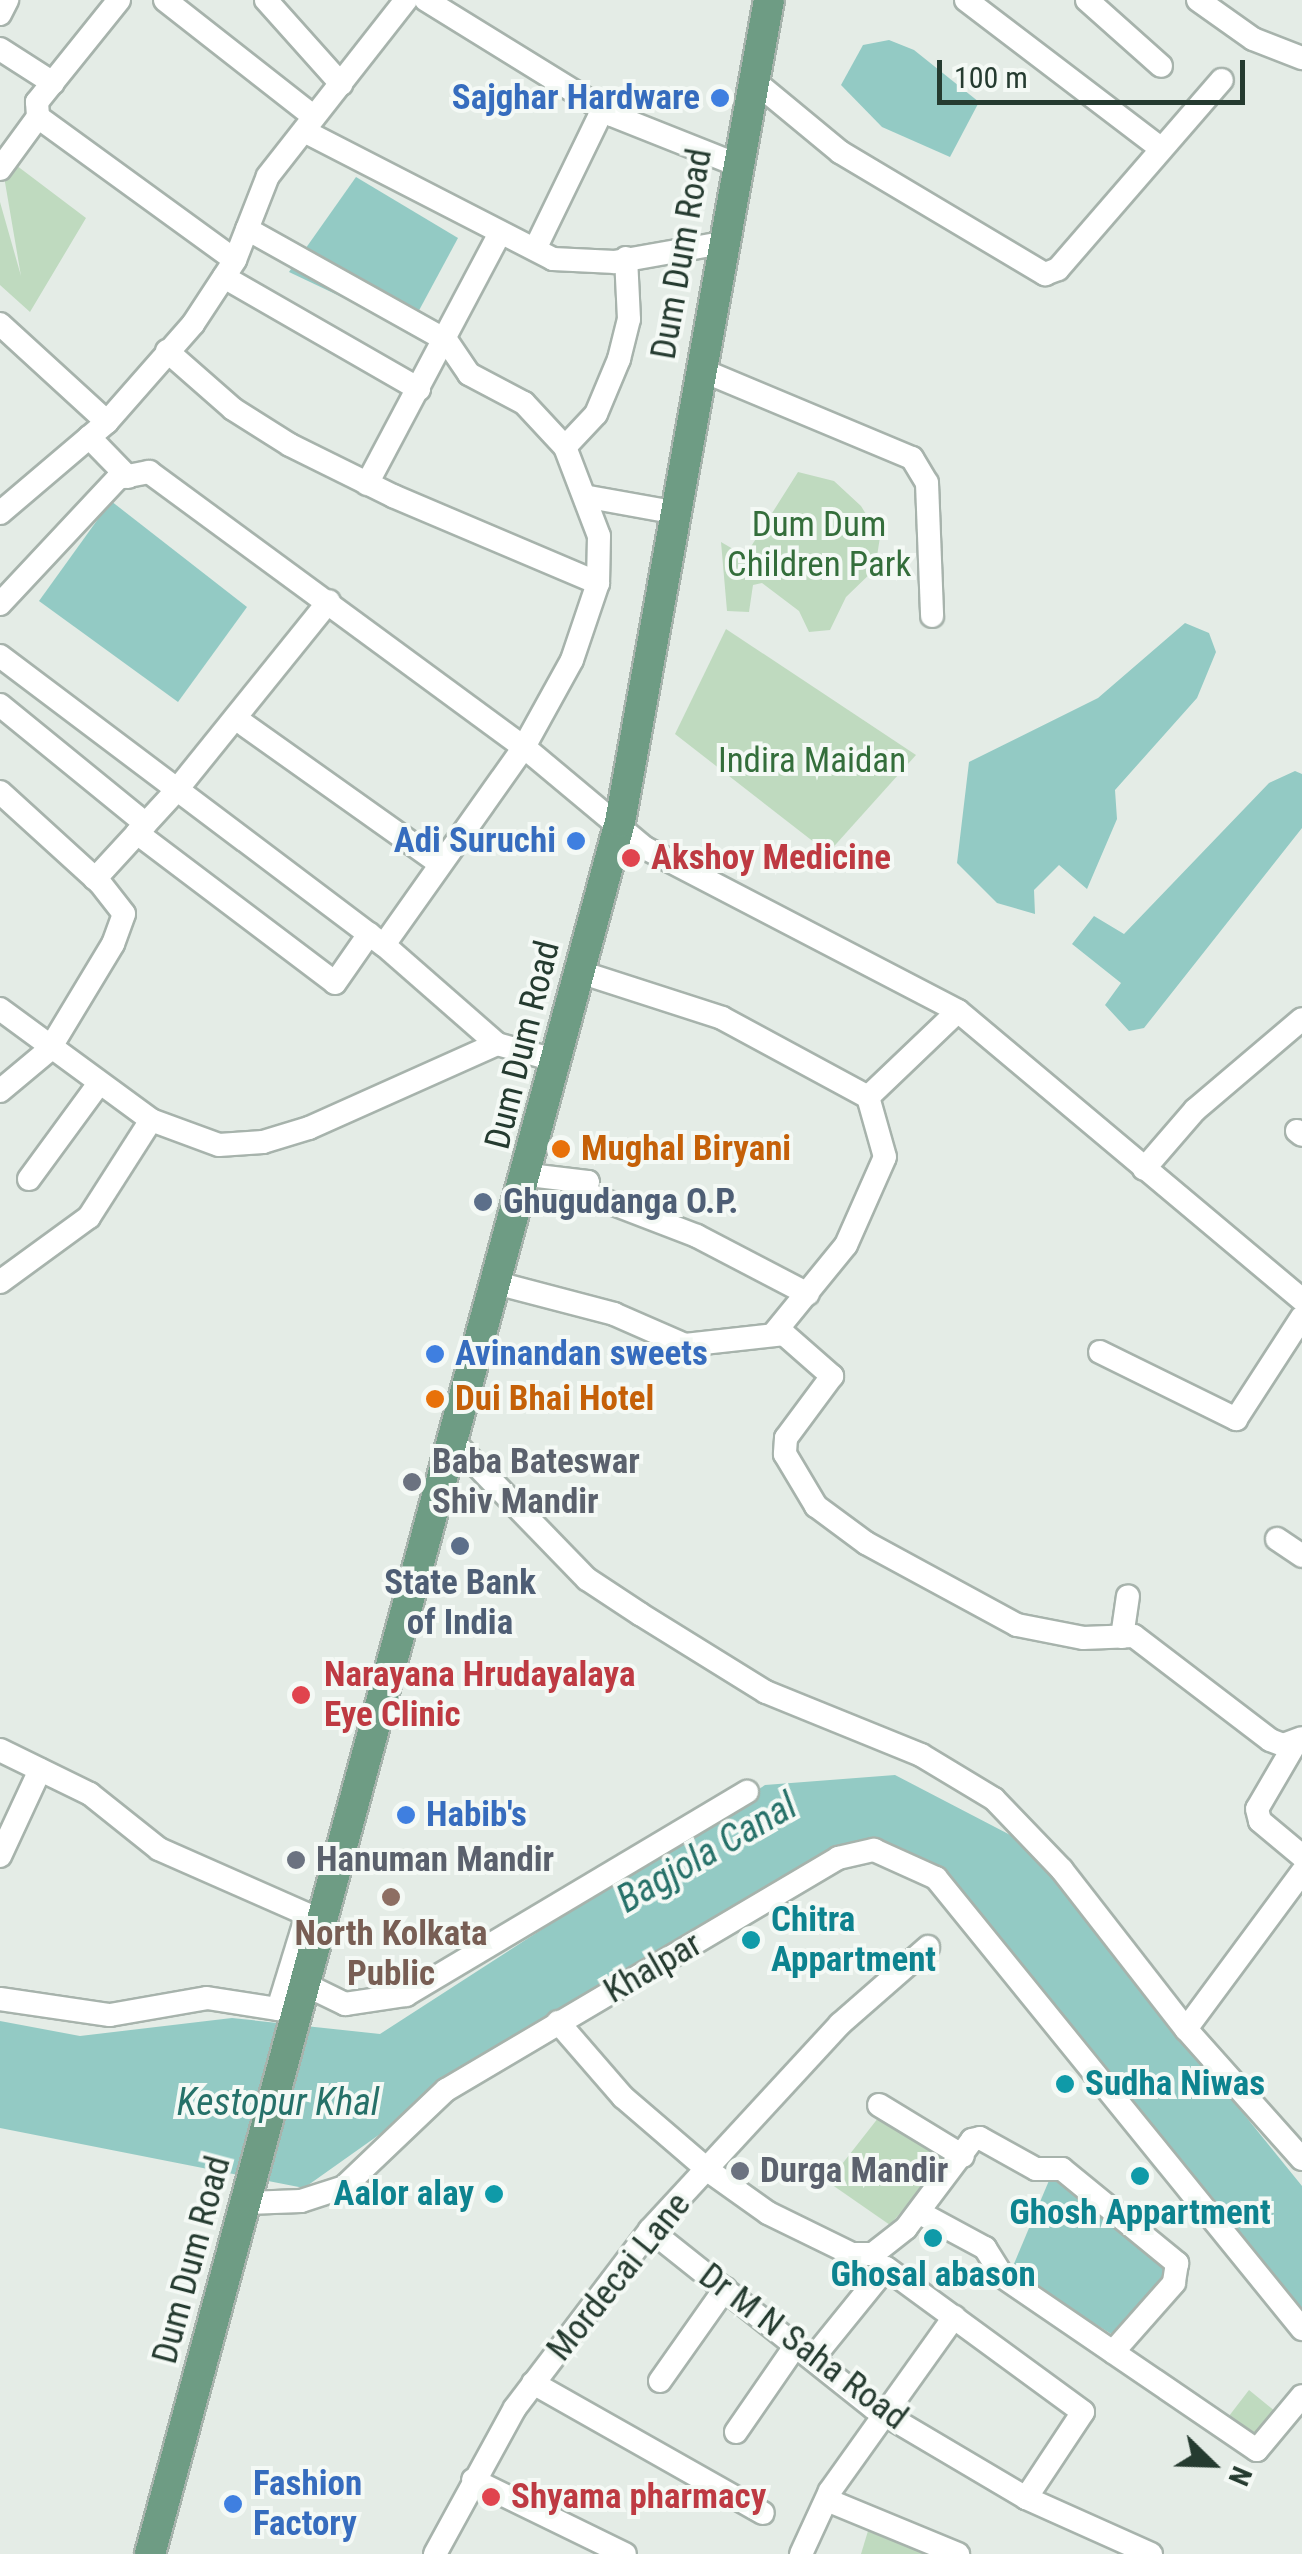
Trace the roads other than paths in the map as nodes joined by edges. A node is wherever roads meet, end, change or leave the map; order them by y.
1 (7, 0) edge
2 (119, 0) edge
3 (165, 0) edge
4 (266, 0) edge
5 (406, 0) edge
6 (426, 0) edge
7 (769, 0) edge
8 (966, 0) edge
9 (1087, 0) edge
10 (1198, 0) edge
11 (0, 14) edge
12 (0, 50) edge
13 (1302, 58) edge
14 (1160, 66) dead end
15 (753, 80) junction
16 (1222, 80) dead end
17 (54, 83) junction
18 (341, 84) junction
19 (603, 110) junction
20 (38, 117) junction
21 (309, 124) junction
22 (1159, 147) junction
23 (735, 164) junction
24 (0, 169) edge
25 (247, 228) junction
26 (500, 233) junction
27 (722, 243) junction
28 (535, 250) junction
29 (626, 258) junction
30 (230, 268) junction
31 (0, 324) edge
32 (446, 340) junction
33 (167, 351) junction
34 (700, 369) junction
35 (419, 389) junction
36 (98, 430) junction
37 (565, 447) junction
38 (128, 477) junction
39 (367, 484) junction
40 (589, 497) junction
41 (672, 512) junction
42 (0, 514) edge
43 (598, 583) junction
44 (329, 601) junction
45 (0, 604) edge
46 (932, 616) dead end
47 (0, 656) edge
48 (0, 705) edge
49 (235, 718) junction
50 (524, 747) junction
51 (0, 792) edge
52 (175, 792) junction
53 (620, 822) junction
54 (142, 828) junction
55 (439, 863) junction
56 (95, 878) junction
57 (377, 939) junction
58 (580, 972) junction
59 (0, 1009) edge
60 (958, 1012) junction
61 (1302, 1018) edge
62 (496, 1044) junction
63 (49, 1050) junction
64 (558, 1061) junction
65 (97, 1086) junction
66 (0, 1091) edge
67 (868, 1097) junction
68 (152, 1120) junction
69 (1144, 1170) junction
70 (528, 1175) junction
71 (30, 1179) dead end
72 (0, 1282) edge
73 (500, 1284) junction
74 (808, 1294) junction
75 (1302, 1300) edge
76 (1302, 1318) edge
77 (775, 1332) junction
78 (1100, 1352) dead end
79 (456, 1444) junction
80 (1277, 1539) dead end
81 (1302, 1556) edge
82 (1128, 1596) dead end
83 (1122, 1637) junction
84 (1298, 1741) edge
85 (0, 1750) edge
86 (40, 1770) junction
87 (748, 1792) dead end
88 (0, 1856) edge
89 (1302, 1856) edge
90 (1302, 1872) edge
91 (314, 1918) junction
92 (928, 1947) dead end
93 (302, 1992) junction
94 (0, 1999) edge
95 (558, 2022) junction
96 (1186, 2029) junction
97 (879, 2105) dead end
98 (963, 2156) junction
99 (1302, 2159) edge
100 (708, 2171) junction
101 (247, 2203) junction
102 (920, 2212) junction
103 (650, 2230) junction
104 (725, 2289) junction
105 (954, 2317) junction
106 (1302, 2330) edge
107 (804, 2352) junction
108 (1113, 2352) junction
109 (660, 2381) dead end
110 (533, 2383) junction
111 (1302, 2396) edge
112 (885, 2414) junction
113 (736, 2432) dead end
114 (473, 2480) junction
115 (1026, 2498) junction
116 (827, 2500) junction
117 (763, 2513) dead end
118 (150, 2554) edge
119 (435, 2554) edge
120 (625, 2554) edge
121 (801, 2554) edge
122 (958, 2554) edge
123 (1152, 2554) edge

1 - 11 street
2 - 17 street
3 - 21 street
4 - 18 street
5 - 18 street
6 - 19 street
7 - 15 main road, Dum Dum Road
8 - 22 street
9 - 14 street
10 - 13 street
12 - 17 street
15 - 22 street
15 - 23 main road, Dum Dum Road
16 - 22 street
17 - 20 street
18 - 21 street
19 - 23 street
19 - 28 street
20 - 24 street
20 - 30 street
21 - 25 street
21 - 26 street
23 - 27 main road, Dum Dum Road
25 - 30 street
25 - 32 street
26 - 28 street
26 - 32 street
27 - 29 street
27 - 34 main road, Dum Dum Road
28 - 29 street
29 - 37 street
30 - 33 street
30 - 35 street
31 - 36 street
32 - 35 street
32 - 37 street
33 - 36 street
33 - 39 street
34 - 41 main road, Dum Dum Road
34 - 46 street
35 - 39 street
36 - 38 street
36 - 42 street
37 - 40 street
38 - 44 street
38 - 45 street
39 - 43 street
40 - 41 street
40 - 43 street
41 - 53 main road, Dum Dum Road
43 - 50 street
44 - 49 street
44 - 50 street
47 - 52 street
48 - 54 street
49 - 52 street
49 - 55 street
50 - 53 street
50 - 55 street
51 - 56 street
52 - 54 street
52 - 57 street
53 - 58 main road, Dum Dum Road
53 - 60 street
54 - 56 street
54 - 57 street
55 - 57 street
56 - 63 street
57 - 62 street
58 - 64 main road, Dum Dum Road
58 - 67 street
59 - 63 street
60 - 67 street
60 - 69 street
61 - 69 street
62 - 64 street
62 - 68 street
63 - 65 street
63 - 66 street
64 - 70 main road, Dum Dum Road
65 - 68 street
65 - 71 street
67 - 74 street
68 - 72 street
69 - 75 street
70 - 73 main road, Dum Dum Road
70 - 74 street
73 - 77 street
73 - 79 main road, Dum Dum Road
74 - 77 street
76 - 78 street
77 - 83 street
79 - 91 main road, Dum Dum Road
79 - 96 street
80 - 81 street
82 - 83 street
83 - 84 street
84 - 89 street
85 - 86 street
86 - 88 street
86 - 91 street
87 - 93 street
90 - 96 street
91 - 93 main road, Dum Dum Road
91 - 94 street
92 - 100 street, Mordecai Lane
93 - 101 main road, Dum Dum Road
95 - 100 street
95 - 101 street, Khalpar
95 - 106 street, Khalpar
96 - 99 street
97 - 98 street
98 - 102 street
98 - 108 street
100 - 102 street
100 - 103 street, Mordecai Lane
101 - 118 main road, Dum Dum Road
102 - 108 street
103 - 104 street, Dr M N Saha Road
103 - 110 street, Mordecai Lane
104 - 107 street, Dr M N Saha Road
104 - 109 street
105 - 107 street
105 - 112 street
105 - 115 street
107 - 112 street, Dr M N Saha Road
107 - 113 street
108 - 111 street
110 - 114 street, Mordecai Lane
110 - 117 street
112 - 115 street, Dr M N Saha Road
112 - 116 street
114 - 119 street, Mordecai Lane
114 - 120 street
115 - 123 street, Dr M N Saha Road
116 - 121 street
116 - 122 street

